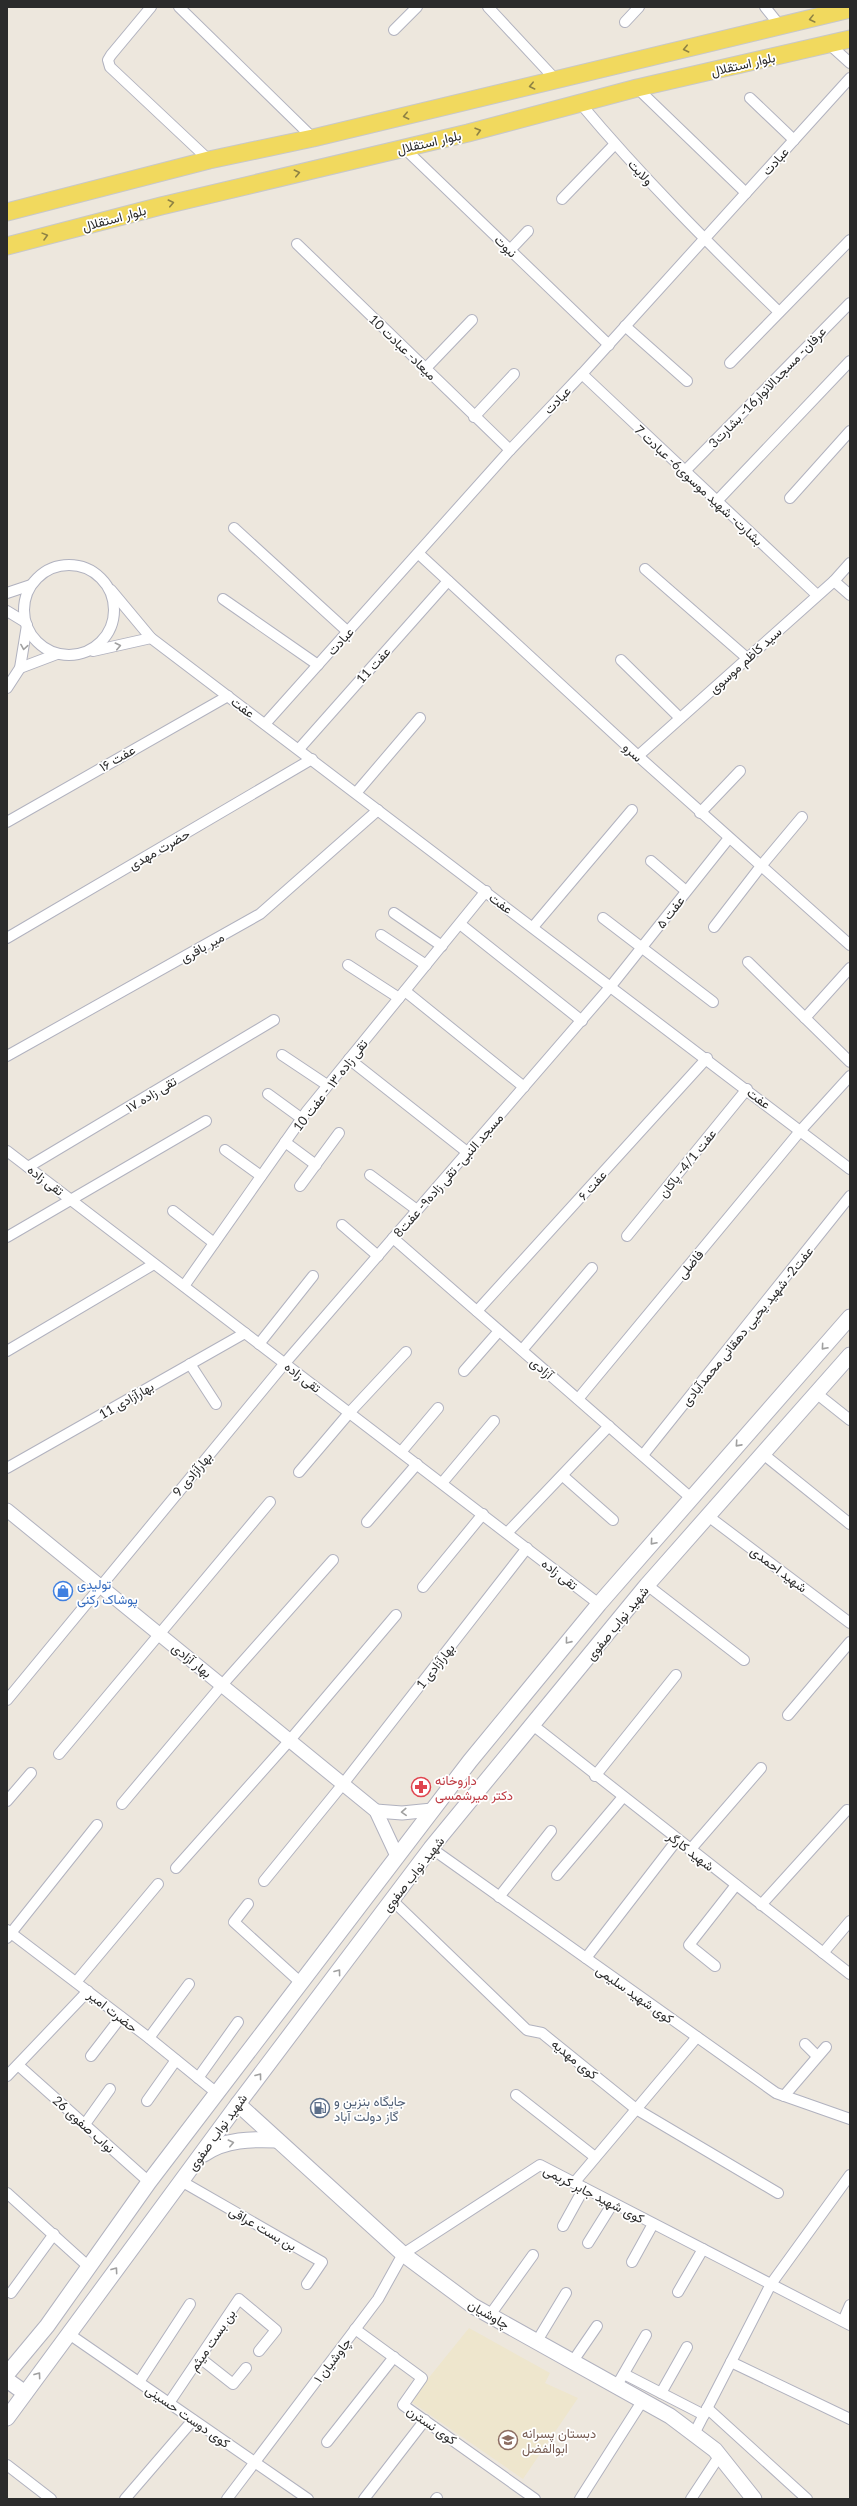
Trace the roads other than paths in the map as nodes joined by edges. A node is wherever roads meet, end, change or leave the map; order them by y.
1 (151, 7) edge
2 (178, 7) edge
3 (417, 7) edge
4 (488, 7) edge
5 (639, 7) edge
6 (765, 7) edge
7 (850, 9) edge
8 (625, 22) dead end
9 (781, 27) junction
10 (394, 30) dead end
11 (850, 39) edge
12 (829, 44) junction
13 (850, 63) edge
14 (850, 78) edge
15 (556, 80) junction
16 (637, 88) junction
17 (750, 98) dead end
18 (580, 103) junction
19 (313, 138) junction
20 (794, 140) junction
21 (615, 144) junction
22 (404, 148) junction
23 (209, 160) junction
24 (746, 193) junction
25 (562, 199) dead end
26 (7, 212) edge
27 (528, 231) dead end
28 (704, 239) junction
29 (850, 240) edge
30 (297, 244) dead end
31 (7, 246) edge
32 (510, 250) junction
33 (850, 303) edge
34 (779, 312) junction
35 (472, 320) dead end
36 (625, 326) junction
37 (608, 345) junction
38 (850, 361) edge
39 (730, 363) dead end
40 (426, 368) junction
41 (514, 374) dead end
42 (582, 374) junction
43 (687, 381) dead end
44 (474, 417) junction
45 (850, 431) edge
46 (510, 450) junction
47 (685, 472) junction
48 (790, 498) dead end
49 (717, 501) junction
50 (234, 528) dead end
51 (419, 554) junction
52 (850, 563) edge
53 (646, 569) dead end
54 (448, 581) junction
55 (834, 581) junction
56 (31, 585) junction
57 (110, 590) junction
58 (7, 594) edge
59 (817, 595) junction
60 (850, 595) edge
61 (224, 599) dead end
62 (7, 611) edge
63 (26, 623) junction
64 (348, 632) junction
65 (151, 638) junction
66 (85, 653) junction
67 (57, 654) junction
68 (747, 658) junction
69 (621, 660) dead end
70 (318, 666) junction
71 (20, 668) junction
72 (7, 688) edge
73 (228, 696) junction
74 (420, 718) dead end
75 (680, 718) junction
76 (265, 724) junction
77 (298, 749) junction
78 (638, 756) junction
79 (312, 759) junction
80 (740, 770) dead end
81 (356, 793) junction
82 (378, 810) junction
83 (632, 810) dead end
84 (700, 813) junction
85 (802, 817) dead end
86 (7, 822) edge
87 (729, 838) junction
88 (651, 861) dead end
89 (761, 866) junction
90 (486, 891) junction
91 (686, 891) junction
92 (394, 913) dead end
93 (603, 918) dead end
94 (460, 924) junction
95 (533, 927) junction
96 (714, 927) dead end
97 (381, 935) dead end
98 (7, 938) edge
99 (848, 940) edge
100 (442, 946) junction
101 (642, 948) junction
102 (748, 962) dead end
103 (348, 965) dead end
104 (426, 966) junction
105 (850, 968) edge
106 (611, 986) junction
107 (402, 995) junction
108 (713, 1002) dead end
109 (805, 1018) junction
110 (274, 1020) dead end
111 (582, 1021) junction
112 (282, 1055) dead end
113 (7, 1056) edge
114 (707, 1058) junction
115 (349, 1059) junction
116 (850, 1062) edge
117 (850, 1076) edge
118 (327, 1086) junction
119 (524, 1087) junction
120 (747, 1089) junction
121 (268, 1094) dead end
122 (302, 1118) junction
123 (206, 1121) dead end
124 (801, 1130) junction
125 (339, 1133) dead end
126 (285, 1142) junction
127 (225, 1150) dead end
128 (7, 1151) edge
129 (467, 1152) junction
130 (316, 1165) junction
131 (28, 1167) junction
132 (850, 1168) edge
133 (370, 1175) dead end
134 (261, 1176) junction
135 (300, 1186) dead end
136 (850, 1196) edge
137 (71, 1200) junction
138 (417, 1210) junction
139 (173, 1211) dead end
140 (342, 1225) dead end
141 (627, 1236) dead end
142 (7, 1237) edge
143 (393, 1238) junction
144 (214, 1243) junction
145 (378, 1256) junction
146 (154, 1264) junction
147 (592, 1268) dead end
148 (313, 1276) dead end
149 (184, 1286) junction
150 (477, 1311) junction
151 (850, 1317) edge
152 (499, 1330) junction
153 (245, 1333) junction
154 (259, 1344) junction
155 (522, 1350) junction
156 (7, 1351) edge
157 (406, 1352) dead end
158 (850, 1355) edge
159 (285, 1363) junction
160 (190, 1364) junction
161 (464, 1371) dead end
162 (816, 1393) junction
163 (578, 1399) junction
164 (216, 1404) dead end
165 (438, 1408) dead end
166 (350, 1412) junction
167 (850, 1420) edge
168 (494, 1421) dead end
169 (609, 1426) junction
170 (401, 1452) junction
171 (763, 1454) junction
172 (643, 1455) junction
173 (417, 1464) junction
174 (7, 1468) edge
175 (299, 1472) dead end
176 (563, 1476) junction
177 (442, 1483) junction
178 (690, 1498) junction
179 (270, 1502) dead end
180 (7, 1510) edge
181 (483, 1514) junction
182 (708, 1516) junction
183 (613, 1520) dead end
184 (367, 1522) dead end
185 (850, 1524) edge
186 (506, 1533) junction
187 (527, 1548) junction
188 (333, 1560) dead end
189 (100, 1586) junction
190 (647, 1586) junction
191 (423, 1587) dead end
192 (599, 1604) junction
193 (396, 1615) dead end
194 (850, 1623) edge
195 (159, 1634) junction
196 (850, 1642) edge
197 (744, 1660) dead end
198 (676, 1675) dead end
199 (222, 1685) junction
200 (7, 1700) edge
201 (788, 1715) dead end
202 (534, 1726) junction
203 (290, 1740) junction
204 (59, 1754) dead end
205 (761, 1768) dead end
206 (31, 1773) dead end
207 (595, 1776) junction
208 (343, 1784) junction
209 (623, 1797) junction
210 (7, 1801) edge
211 (122, 1804) dead end
212 (432, 1810) junction
213 (846, 1810) dead end
214 (376, 1811) junction
215 (97, 1825) dead end
216 (551, 1830) dead end
217 (677, 1840) junction
218 (432, 1848) junction
219 (690, 1850) junction
220 (397, 1856) junction
221 (176, 1868) dead end
222 (557, 1875) dead end
223 (264, 1881) dead end
224 (158, 1884) dead end
225 (736, 1885) junction
226 (499, 1897) junction
227 (392, 1900) junction
228 (248, 1904) dead end
229 (761, 1905) junction
230 (850, 1921) edge
231 (9, 1934) edge
232 (823, 1953) junction
233 (586, 1958) junction
234 (715, 1966) dead end
235 (850, 1974) edge
236 (76, 1982) junction
237 (300, 1982) junction
238 (189, 1984) dead end
239 (88, 1991) junction
240 (121, 2017) junction
241 (238, 2022) dead end
242 (697, 2037) junction
243 (149, 2038) junction
244 (805, 2044) dead end
245 (826, 2047) dead end
246 (91, 2056) dead end
247 (817, 2056) junction
248 (176, 2060) junction
249 (18, 2065) junction
250 (7, 2076) edge
251 (198, 2078) junction
252 (110, 2089) dead end
253 (218, 2094) junction
254 (516, 2095) dead end
255 (784, 2096) junction
256 (147, 2101) dead end
257 (238, 2104) junction
258 (636, 2109) junction
259 (850, 2119) edge
260 (85, 2124) junction
261 (278, 2140) junction
262 (595, 2158) junction
263 (197, 2160) junction
264 (850, 2175) edge
265 (181, 2181) junction
266 (150, 2182) junction
267 (574, 2183) junction
268 (584, 2188) junction
269 (7, 2192) edge
270 (778, 2193) dead end
271 (613, 2203) junction
272 (653, 2224) junction
273 (563, 2226) dead end
274 (54, 2234) junction
275 (588, 2242) dead end
276 (703, 2249) junction
277 (403, 2254) junction
278 (533, 2255) dead end
279 (632, 2262) dead end
280 (90, 2268) junction
281 (307, 2284) dead end
282 (771, 2284) junction
283 (678, 2292) dead end
284 (11, 2293) dead end
285 (566, 2293) dead end
286 (190, 2304) dead end
287 (850, 2305) edge
288 (490, 2315) junction
289 (847, 2323) edge
290 (597, 2326) dead end
291 (356, 2329) junction
292 (69, 2334) junction
293 (646, 2335) dead end
294 (536, 2341) junction
295 (687, 2347) dead end
296 (259, 2351) dead end
297 (200, 2358) junction
298 (394, 2358) junction
299 (573, 2361) junction
300 (731, 2362) junction
301 (246, 2368) dead end
302 (7, 2374) edge
303 (621, 2379) junction
304 (7, 2380) edge
305 (138, 2382) junction
306 (25, 2393) junction
307 (661, 2393) junction
308 (643, 2400) junction
309 (169, 2403) junction
310 (706, 2411) junction
311 (7, 2418) edge
312 (850, 2418) edge
313 (193, 2420) junction
314 (424, 2420) junction
315 (694, 2434) junction
316 (327, 2442) dead end
317 (720, 2455) junction
318 (255, 2462) junction
319 (7, 2465) edge
320 (51, 2499) edge
321 (125, 2499) edge
322 (226, 2499) edge
323 (308, 2499) edge
324 (365, 2499) edge
325 (535, 2499) edge
326 (580, 2499) edge
327 (691, 2499) edge
328 (754, 2499) edge
329 (807, 2499) edge

1 - 23 street
2 - 19 street
3 - 10 street
4 - 15 street
5 - 8 street
6 - 9 street
7 -> 9 main road
9 -> 15 main road
11 - 12 main road, بلوار استقلال
12 - 13 street
12 - 16 main road, بلوار استقلال
14 - 20 street, عبادت
15 -> 19 main road
16 - 18 main road, بلوار استقلال
16 - 24 street
17 - 20 street
18 - 21 street, ولایت
22 -> 18 main road, بلوار استقلال
19 - 23 main road
20 - 24 street, عبادت
21 - 25 street
21 - 28 street, ولایت
31 -> 22 main road, بلوار استقلال
22 - 32 street, نبوت
23 - 26 main road
24 - 28 street, عبادت
27 - 32 street
28 - 34 street, ولایت
28 - 36 street, عبادت
29 - 34 street
30 - 40 street, میعاد- عبادت 10
32 - 37 street, نبوت
33 - 47 street, عرفان- مسجدالانوار16- بشارت3
34 - 39 street
35 - 40 street
36 - 37 street, عبادت
36 - 43 street
37 - 42 street, عبادت
38 - 49 street
40 - 44 street, میعاد- عبادت 10
41 - 44 street
42 - 46 street, عبادت
42 - 47 street, بشارت- شهید موسوی6- عبادت 7
44 - 46 street, میعاد- عبادت 10
45 - 48 street
46 - 51 street, عبادت
47 - 49 street, بشارت- شهید موسوی6- عبادت 7
49 - 59 street, بشارت- شهید موسوی6- عبادت 7
50 - 64 street
51 - 54 street, سرو
51 - 64 street, عبادت
52 - 55 street, سید کاظم موسوی
53 - 68 street
54 - 77 street, عفت 11
54 - 78 street, سرو
55 - 59 street, سید کاظم موسوی
55 - 60 street
56 - 57 street
56 - 58 street
56 - 63 street
57 - 65 street, عفت
57 - 66 street
59 - 68 street, سید کاظم موسوی
61 - 70 street
62 - 63 street
63 - 67 street
63 -> 71 street
64 - 70 street, عبادت
66 -> 65 street
65 - 73 street, عفت
66 - 67 street
67 - 71 street
68 - 75 street, سید کاظم موسوی
69 - 75 street
70 - 76 street, عبادت
71 - 72 street
73 - 76 street, عفت
73 - 86 street, عفت ۱۶
74 - 81 street
75 - 78 street, سید کاظم موسوی
76 - 77 street, عفت
77 - 79 street, عفت
78 - 84 street, سرو
79 - 81 street, عفت
79 - 98 street, حضرت مهدی
80 - 84 street
81 - 82 street, عفت
82 - 90 street, عفت
82 - 113 street, میر بافری
83 - 95 street
84 - 87 street, سرو
85 - 89 street
87 - 89 street, سرو
87 - 91 street, عفت ۵
88 - 91 street
89 - 96 street
89 - 99 street, سرو
90 - 94 street, تقی زاده ۱۳ - عفت 10
90 - 95 street, عفت
91 - 101 street, عفت ۵
92 - 100 street
93 - 101 street
94 - 100 street, تقی زاده ۱۳ - عفت 10
94 - 111 street
95 - 106 street, عفت
97 - 104 street
100 - 104 street, تقی زاده ۱۳ - عفت 10
101 - 106 street, عفت ۵
101 - 108 street
102 - 109 street
103 - 107 street
104 - 107 street, تقی زاده ۱۳ - عفت 10
105 - 109 street
106 - 111 street, مسجد النبی- تقی زاده۹- عفت8
106 - 114 street, عفت
107 - 115 street, تقی زاده ۱۳ - عفت 10
107 - 119 street
109 - 116 street
110 - 131 street, تقی زاده ۱۷
111 - 119 street, مسجد النبی- تقی زاده۹- عفت8
112 - 118 street
114 - 120 street, عفت
114 - 150 street, عفت ۶
115 - 118 street, تقی زاده ۱۳ - عفت 10
115 - 129 street
117 - 124 street, فاضلی
118 - 122 street, تقی زاده ۱۳ - عفت 10
119 - 129 street, مسجد النبی- تقی زاده۹- عفت8
120 - 124 street, عفت
120 - 141 street, عفت 4/1- پاکان
121 - 122 street
122 - 126 street, تقی زاده ۱۳ - عفت 10
123 - 137 street
124 - 132 street, عفت
124 - 163 street, فاضلی
125 - 130 street
126 - 130 street
126 - 134 street, تقی زاده ۱۳ - عفت 10
127 - 134 street
128 - 131 street, تقی زاده
129 - 138 street, مسجد النبی- تقی زاده۹- عفت8
130 - 135 street
131 - 137 street, تقی زاده
133 - 138 street
134 - 144 street, تقی زاده ۱۳ - عفت 10
136 - 172 street, عفت2- شهید یحیی دهقانی محمدآبادی
137 - 142 street
137 - 146 street, تقی زاده
138 - 143 street, مسجد النبی- تقی زاده۹- عفت8
139 - 144 street
140 - 145 street
143 - 145 street, مسجد النبی- تقی زاده۹- عفت8
143 - 150 street, آزادی
144 - 149 street, تقی زاده ۱۳ - عفت 10
145 - 159 street, مسجد النبی- تقی زاده۹- عفت8
146 - 149 street, تقی زاده
146 - 156 street
147 - 155 street
148 - 154 street
149 - 153 street, تقی زاده
150 - 152 street, آزادی
151 -> 178 main road, شهید نواب صفوی
152 - 155 street, آزادی
152 - 161 street
153 - 154 street, تقی زاده
153 - 160 street, بهارآزادی 11
154 - 159 street, تقی زاده
155 - 163 street, آزادی
157 - 166 street
158 - 162 main road, شهید نواب صفوی
159 - 166 street, تقی زاده
159 - 189 street, بهارآزادی 9
160 - 164 street
160 - 174 street, بهارآزادی 11
162 - 167 street
162 - 171 main road, شهید نواب صفوی
163 - 169 street, آزادی
165 - 170 street
166 - 170 street, تقی زاده
166 - 175 street
168 - 177 street
169 - 172 street, آزادی
169 - 176 street
170 - 173 street, تقی زاده
171 - 182 main road, شهید نواب صفوی
171 - 185 street
172 - 178 street, آزادی
173 - 177 street, تقی زاده
173 - 184 street
176 - 183 street
176 - 186 street
177 - 181 street, تقی زاده
178 -> 192 main road, شهید نواب صفوی
179 - 195 street
180 - 189 street, بهار آزادی
181 - 186 street, تقی زاده
181 - 191 street
182 - 190 main road, شهید نواب صفوی
182 - 194 street, شهید احمدی
186 - 187 street, تقی زاده
187 - 192 street, تقی زاده
187 - 208 street, بهارآزادی 1
188 - 199 street
189 - 195 street, بهار آزادی
189 - 200 street, بهارآزادی 9
190 - 197 street
190 - 202 main road, شهید نواب صفوی
192 -> 212 main road, شهید نواب صفوی
193 - 203 street
195 - 199 street, بهار آزادی
195 - 204 street
196 - 201 street
198 - 207 street
199 - 203 street, بهار آزادی
199 - 211 street
202 - 207 street, شهید کارگر
202 - 218 main road, شهید نواب صفوی
203 - 208 street, بهار آزادی
203 - 221 street
205 - 219 street
206 - 210 street
207 - 209 street, شهید کارگر
208 - 214 street, بهار آزادی
208 - 223 street, بهارآزادی 1
209 - 217 street, شهید کارگر
209 - 222 street
212 -> 214 street
212 - 220 main road, شهید نواب صفوی
213 - 229 street
214 - 220 street, بهار آزادی
215 - 231 street
216 - 226 street
217 - 219 street, شهید کارگر
217 - 233 street
218 - 226 street, کوی شهید سلیمی
218 - 227 main road, شهید نواب صفوی
219 - 225 street, شهید کارگر
220 - 237 main road, شهید نواب صفوی
224 - 236 street
225 - 229 street, شهید کارگر
225 - 234 street
226 - 233 street, کوی شهید سلیمی
257 -> 227 main road, شهید نواب صفوی
227 - 258 street, کوی مهدیه
228 - 237 street
229 - 232 street, شهید کارگر
230 - 232 street
231 - 236 street, حضرت امیر
232 - 235 street, شهید کارگر
233 - 242 street, کوی شهید سلیمی
236 - 239 street, حضرت امیر
237 - 253 main road, شهید نواب صفوی
238 - 243 street
239 - 240 street, حضرت امیر
239 - 249 street
240 - 243 street, حضرت امیر
240 - 246 street
241 - 251 street
242 - 255 street, کوی شهید سلیمی
242 - 258 street
243 - 248 street, حضرت امیر
244 - 247 street
245 - 247 street
247 - 255 street
248 - 251 street, حضرت امیر
248 - 256 street
249 - 250 street
249 - 260 street, نواب صفوی 26
251 - 253 street, حضرت امیر
252 - 260 street
253 - 266 main road, شهید نواب صفوی
254 - 262 street
255 - 259 street, کوی شهید سلیمی
257 - 261 main road, چاوشیان
257 - 263 main road, شهید نواب صفوی
258 - 262 street
258 - 270 street, کوی مهدیه
260 - 266 street, نواب صفوی 26
263 -> 261 main road
261 - 277 main road, چاوشیان
262 - 267 street
263 - 265 main road, شهید نواب صفوی
264 - 282 street
265 - 281 street, بن بست عراقی
292 -> 265 main road, شهید نواب صفوی
266 - 280 main road, شهید نواب صفوی
267 - 268 street, کوی شهید جابر کریمی
267 - 277 street, کوی شهید جابر کریمی
268 - 271 street, کوی شهید جابر کریمی
268 - 273 street
269 - 274 street
271 - 272 street, کوی شهید جابر کریمی
271 - 275 street
272 - 276 street, کوی شهید جابر کریمی
272 - 279 street
274 - 280 street
274 - 284 street
276 - 282 street, کوی شهید جابر کریمی
276 - 283 street
277 - 288 main road, چاوشیان
277 - 291 street, چاوشیان ۱
278 - 288 street
280 - 302 main road, شهید نواب صفوی
282 - 289 street, کوی شهید جابر کریمی
282 - 300 street
285 - 294 street
286 - 305 street
287 - 289 street
288 - 294 main road, چاوشیان
290 - 299 street
291 - 298 street, کوی نسترن
291 - 318 street, چاوشیان ۱
292 - 305 street, کوی دوست حسینی
306 -> 292 main road, شهید نواب صفوی
293 - 303 street
294 - 299 main road, چاوشیان
295 - 307 street
296 - 297 street, بن بست میثم
297 - 301 street
297 - 309 street, بن بست میثم
298 - 314 street, کوی نسترن
298 - 316 street
299 - 303 main road, چاوشیان
300 - 310 street
300 - 312 street
303 - 307 street
303 - 308 main road, چاوشیان
304 - 306 main road
305 - 309 street, کوی دوست حسینی
306 - 311 main road, شهید نواب صفوی
307 - 310 street
308 - 315 main road, چاوشیان
308 - 326 street
309 - 313 street, کوی دوست حسینی
310 - 315 street
310 - 329 street
313 - 318 street, کوی دوست حسینی
313 - 321 street
314 - 324 street
314 - 325 street, کوی نسترن
315 - 317 main road, چاوشیان
317 - 327 street
317 - 328 main road, چاوشیان
318 - 322 street, چاوشیان ۱
318 - 323 street, کوی دوست حسینی
319 - 320 street

